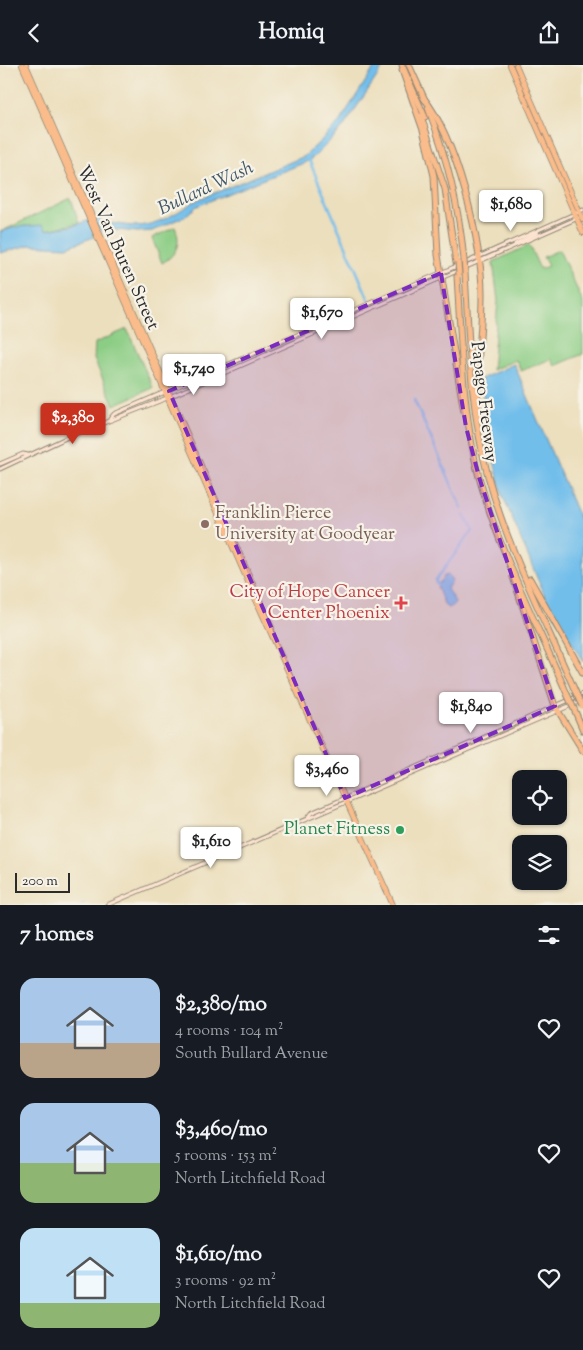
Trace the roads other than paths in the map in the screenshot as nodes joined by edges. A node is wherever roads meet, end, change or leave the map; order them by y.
1 (22, 65) edge
2 (26, 65) edge
3 (409, 65) edge
4 (510, 65) edge
5 (516, 65) edge
6 (401, 67) edge
7 (521, 83) junction
8 (423, 97) junction
9 (539, 126) junction
10 (549, 154) junction
11 (561, 168) junction
12 (580, 215) edge
13 (92, 220) junction
14 (538, 229) junction
15 (583, 233) edge
16 (513, 247) junction
17 (479, 259) junction
18 (459, 262) junction
19 (460, 274) junction
20 (441, 276) junction
21 (338, 318) junction
22 (319, 331) junction
23 (168, 394) junction
24 (472, 445) junction
25 (28, 455) junction
26 (483, 455) junction
27 (0, 465) edge
28 (0, 469) edge
29 (227, 534) junction
30 (235, 543) junction
31 (529, 597) junction
32 (258, 600) junction
33 (538, 610) junction
34 (583, 673) edge
35 (571, 693) junction
36 (583, 694) edge
37 (580, 706) edge
38 (556, 709) junction
39 (583, 723) edge
40 (583, 730) edge
41 (583, 751) edge
42 (398, 779) junction
43 (346, 800) junction
44 (107, 905) edge
45 (393, 905) edge

1 - 13 main road, West Van Buren Street
2 - 13 main road, West Van Buren Street
3 - 8 highway, Papago Freeway
4 - 7 main road
5 - 7 main road
6 - 18 highway, Papago Freeway
6 - 20 highway
7 - 9 main road
7 - 9 main road
8 - 17 highway
8 - 18 highway, Papago Freeway
9 - 10 main road
9 - 11 main road
10 - 11 main road
10 - 12 main road
11 - 12 main road
12 - 14 main road
12 - 15 main road
12 - 16 main road
13 - 23 main road, West Van Buren Street
14 - 16 main road
14 - 17 main road
16 - 17 main road
17 - 20 main road
17 - 26 highway
18 - 19 highway, Papago Freeway, bridge
18 - 19 highway, Papago Freeway, bridge
19 - 24 highway, Papago Freeway
19 - 26 highway, Papago Freeway
19 - 31 highway
20 - 21 main road
20 - 22 main road
20 - 24 highway
21 - 22 main road
21 - 23 main road
22 - 23 main road
23 - 25 main road
23 - 29 main road, West Van Buren Street
23 - 30 main road, West Van Buren Street
24 - 31 highway, Papago Freeway
25 - 27 main road
25 - 28 main road
26 - 31 highway, Papago Freeway
29 - 30 main road
29 - 32 main road, West Van Buren Street
30 - 32 main road, West Van Buren Street
31 - 33 highway, Papago Freeway
31 - 33 highway, Papago Freeway
31 - 38 highway
32 - 43 main road, West Van Buren Street
33 - 34 highway
33 - 35 highway, Papago Freeway
33 - 35 highway, Papago Freeway
35 - 37 highway, Papago Freeway, bridge
35 - 37 highway, Papago Freeway, bridge
36 - 38 main road
37 - 38 main road
37 - 39 highway
37 - 40 highway, Papago Freeway
38 - 41 highway
38 - 42 main road
38 - 42 main road
42 - 43 main road
42 - 43 main road
43 - 44 main road
43 - 45 main road, West Van Buren Street

